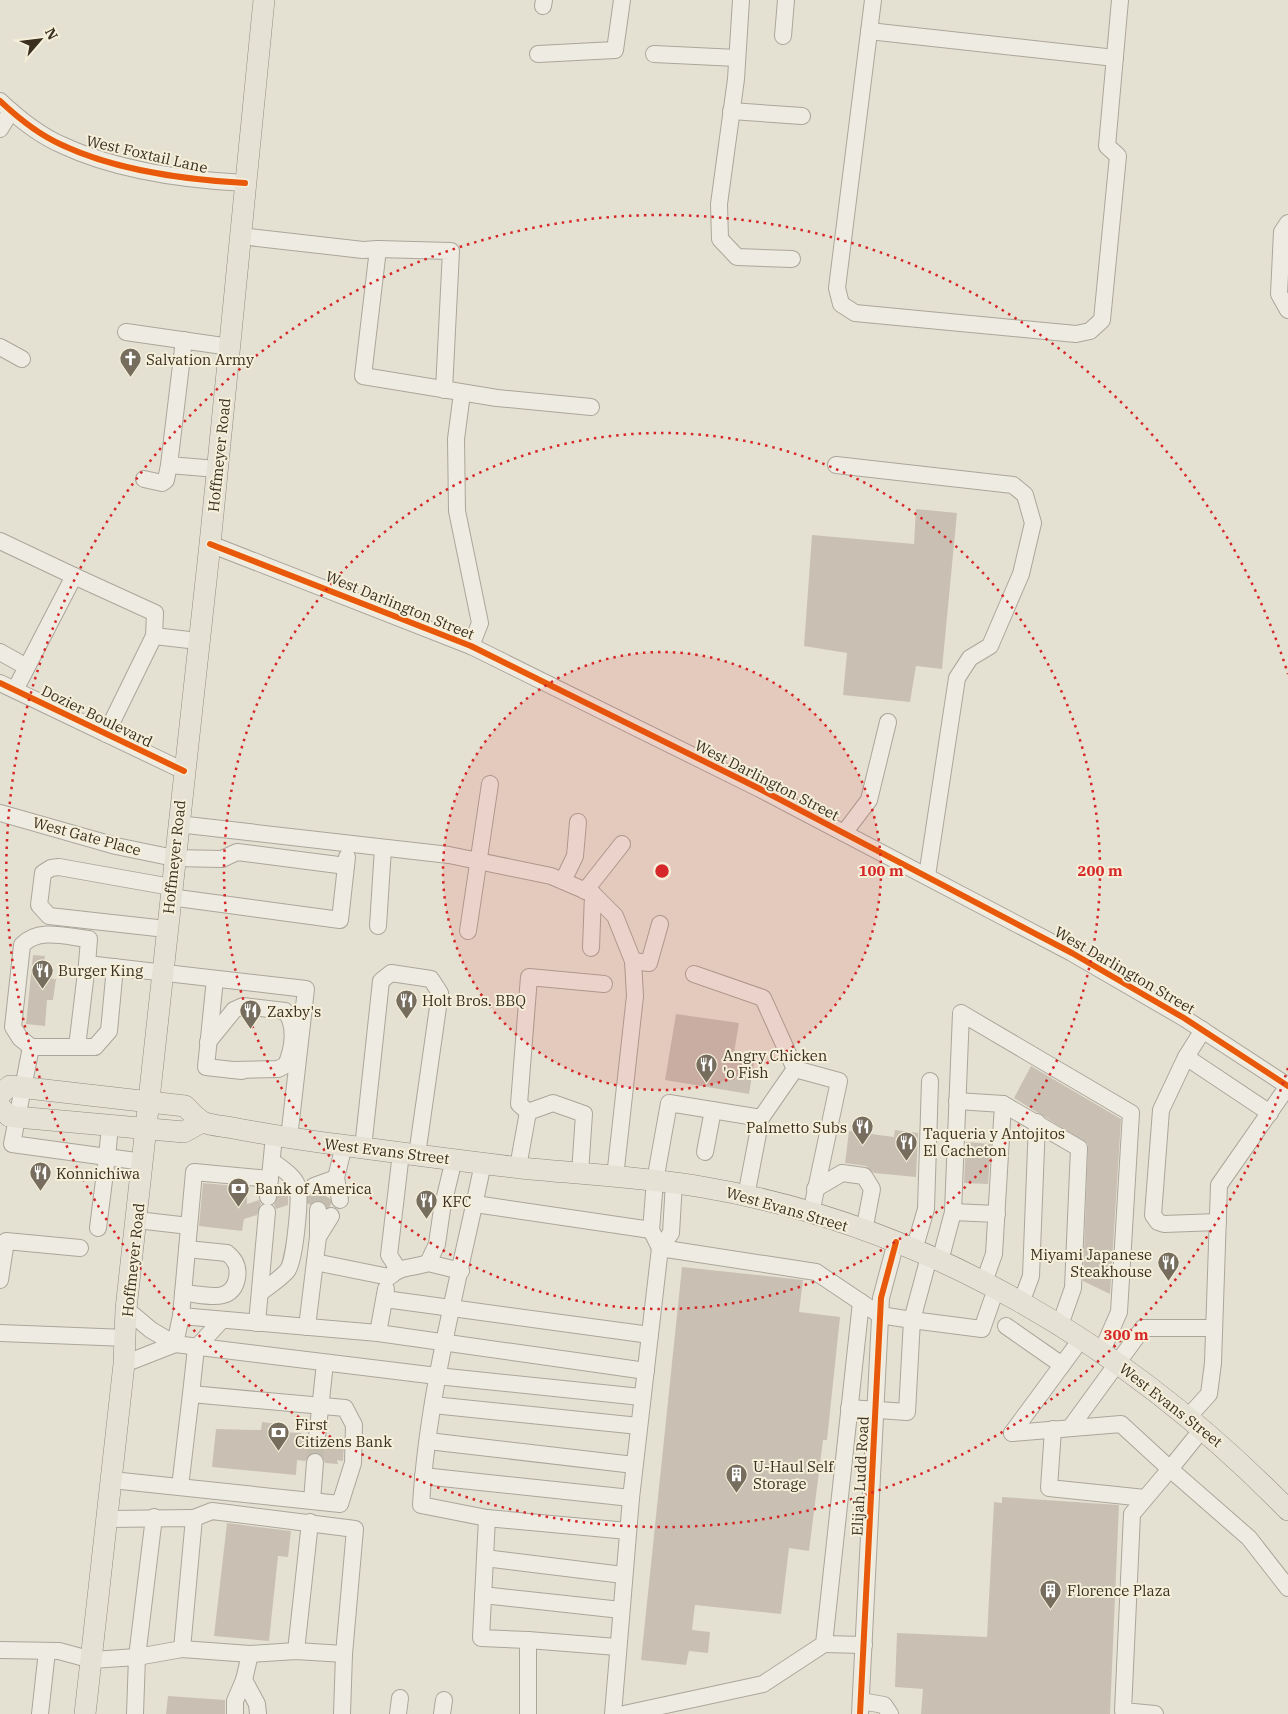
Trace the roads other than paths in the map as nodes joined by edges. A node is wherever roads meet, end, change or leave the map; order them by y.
1 (264, 0) edge
2 (622, 0) edge
3 (741, 0) edge
4 (786, 0) edge
5 (873, 0) edge
6 (1120, 0) edge
7 (869, 31) junction
8 (784, 36) dead end
9 (538, 54) dead end
10 (654, 54) dead end
11 (737, 58) junction
12 (1115, 58) junction
13 (5, 106) edge
14 (731, 112) junction
15 (802, 116) dead end
16 (0, 130) edge
17 (245, 183) junction
18 (1288, 223) edge
19 (240, 236) junction
20 (378, 249) junction
21 (792, 259) dead end
22 (1288, 310) edge
23 (126, 332) dead end
24 (184, 340) junction
25 (0, 347) edge
26 (230, 347) junction
27 (22, 359) dead end
28 (444, 390) junction
29 (462, 392) junction
30 (591, 407) dead end
31 (169, 465) junction
32 (836, 465) dead end
33 (217, 469) junction
34 (144, 479) dead end
35 (0, 541) edge
36 (210, 544) junction
37 (74, 576) junction
38 (154, 636) junction
39 (198, 641) junction
40 (471, 646) junction
41 (0, 652) edge
42 (25, 666) junction
43 (7, 687) edge
44 (888, 722) dead end
45 (106, 734) junction
46 (184, 771) junction
47 (490, 784) dead end
48 (0, 813) edge
49 (578, 822) dead end
50 (178, 824) junction
51 (844, 833) junction
52 (348, 844) junction
53 (622, 844) dead end
54 (383, 848) junction
55 (174, 858) junction
56 (480, 861) junction
57 (346, 866) junction
58 (927, 876) junction
59 (563, 881) junction
60 (171, 892) junction
61 (589, 893) junction
62 (660, 924) dead end
63 (378, 926) dead end
64 (166, 929) junction
65 (468, 932) dead end
66 (591, 948) dead end
67 (633, 961) junction
68 (87, 964) junction
69 (115, 967) junction
70 (162, 973) junction
71 (694, 974) dead end
72 (215, 979) junction
73 (604, 984) dead end
74 (1203, 1030) junction
75 (208, 1042) junction
76 (30, 1047) junction
77 (77, 1047) junction
78 (1186, 1057) junction
79 (795, 1069) junction
80 (233, 1070) junction
81 (297, 1078) junction
82 (930, 1081) dead end
83 (1288, 1086) edge
84 (22, 1088) junction
85 (0, 1094) edge
86 (957, 1101) junction
87 (149, 1102) junction
88 (1003, 1104) junction
89 (714, 1110) junction
90 (8, 1112) edge
91 (528, 1112) junction
92 (1270, 1113) junction
93 (761, 1118) junction
94 (202, 1122) junction
95 (1037, 1122) junction
96 (110, 1126) junction
97 (146, 1130) junction
98 (281, 1137) junction
99 (354, 1147) junction
100 (705, 1152) dead end
101 (409, 1154) junction
102 (108, 1157) junction
103 (454, 1159) junction
104 (272, 1161) junction
105 (143, 1162) junction
106 (483, 1163) junction
107 (518, 1167) junction
108 (580, 1173) junction
109 (615, 1176) junction
110 (336, 1178) junction
111 (270, 1179) junction
112 (665, 1181) junction
113 (816, 1189) junction
114 (746, 1196) junction
115 (475, 1204) junction
116 (811, 1212) junction
117 (953, 1212) junction
118 (997, 1214) junction
119 (137, 1220) junction
120 (1218, 1222) junction
121 (189, 1226) junction
122 (98, 1228) dead end
123 (651, 1230) junction
124 (864, 1231) junction
125 (318, 1238) junction
126 (80, 1248) dead end
127 (660, 1248) junction
128 (187, 1249) junction
129 (920, 1252) junction
130 (315, 1262) junction
131 (428, 1263) junction
132 (461, 1271) junction
133 (393, 1273) junction
134 (0, 1280) edge
135 (990, 1286) junction
136 (183, 1293) junction
137 (260, 1293) junction
138 (384, 1299) junction
139 (861, 1302) junction
140 (1021, 1303) junction
141 (126, 1309) junction
142 (451, 1309) junction
143 (880, 1315) junction
144 (181, 1316) junction
145 (222, 1320) junction
146 (912, 1320) junction
147 (257, 1323) junction
148 (1060, 1325) junction
149 (1006, 1326) dead end
150 (307, 1327) junction
151 (1214, 1328) junction
152 (0, 1333) edge
153 (378, 1333) junction
154 (650, 1335) junction
155 (126, 1338) junction
156 (1082, 1338) junction
157 (444, 1342) junction
158 (175, 1344) junction
159 (196, 1348) junction
160 (1110, 1357) junction
161 (325, 1363) junction
162 (124, 1364) junction
163 (1062, 1365) junction
164 (646, 1371) junction
165 (437, 1376) junction
166 (191, 1394) junction
167 (641, 1397) junction
168 (434, 1405) junction
169 (321, 1406) junction
170 (849, 1408) junction
171 (875, 1410) junction
172 (1196, 1422) junction
173 (639, 1426) junction
174 (1070, 1428) junction
175 (1053, 1429) junction
176 (317, 1437) tunnel mouth
177 (428, 1440) junction
178 (315, 1462) tunnel mouth
179 (634, 1465) junction
180 (1170, 1469) junction
181 (423, 1476) junction
182 (112, 1480) junction
183 (180, 1487) junction
184 (631, 1498) junction
185 (1145, 1498) junction
186 (312, 1501) junction
187 (1288, 1510) edge
188 (154, 1517) junction
189 (194, 1518) junction
190 (487, 1518) junction
191 (108, 1519) junction
192 (310, 1522) junction
193 (628, 1531) junction
194 (485, 1558) junction
195 (623, 1575) junction
196 (1288, 1588) edge
197 (483, 1595) junction
198 (621, 1610) junction
199 (528, 1640) junction
200 (824, 1644) junction
201 (864, 1644) junction
202 (617, 1647) junction
203 (182, 1649) junction
204 (0, 1650) edge
205 (47, 1651) junction
206 (296, 1651) junction
207 (250, 1654) junction
208 (344, 1654) junction
209 (137, 1657) junction
210 (92, 1660) junction
211 (244, 1680) junction
212 (860, 1708) edge
213 (40, 1714) edge
214 (85, 1714) edge
215 (135, 1714) edge
216 (234, 1714) edge
217 (258, 1714) edge
218 (342, 1714) edge
219 (528, 1714) edge
220 (613, 1714) edge
221 (624, 1714) edge
222 (890, 1714) edge
223 (1155, 1714) edge

1 - 17 main road, Hoffmeyer Road
2 - 9 street
3 - 11 street
4 - 8 street
5 - 7 street
6 - 12 street
7 - 12 street
7 - 12 street
10 - 11 street
11 - 14 street
13 - 16 street
13 - 17 street, West Foxtail Lane
14 - 15 street
14 - 21 street
17 - 19 main road, Hoffmeyer Road
18 - 22 street
19 - 20 street
19 - 26 main road, Hoffmeyer Road
20 - 28 street
20 - 28 street
23 - 24 street
24 - 26 street
24 - 31 street
25 - 27 street
26 - 33 main road, Hoffmeyer Road
28 - 29 street
29 - 30 street
29 - 40 street
31 - 33 street
31 - 34 street
32 - 58 street
33 - 36 main road, Hoffmeyer Road
35 - 37 street
36 - 39 main road, Hoffmeyer Road
36 - 40 street, West Darlington Street
37 - 38 street
37 - 42 street
38 - 39 street
38 - 45 street
39 - 46 main road, Hoffmeyer Road
40 - 51 street, West Darlington Street
41 - 42 street
42 - 43 street
43 - 45 street, Dozier Boulevard
44 - 51 street
45 - 46 street, Dozier Boulevard
46 - 50 main road, Hoffmeyer Road
47 - 56 street
48 - 55 street, West Gate Place
49 - 59 street
50 - 52 street
50 - 55 main road, Hoffmeyer Road
51 - 58 street, West Darlington Street
52 - 54 street
52 - 57 street
53 - 61 street
54 - 56 street
54 - 63 street
55 - 57 street, West Gate Place
55 - 60 main road, Hoffmeyer Road
56 - 59 street
56 - 65 street
57 - 60 street
58 - 74 street, West Darlington Street
59 - 61 street
60 - 64 main road, Hoffmeyer Road
60 - 64 street
61 - 66 street
61 - 67 street
62 - 67 street
64 - 70 main road, Hoffmeyer Road
67 - 109 street
68 - 69 street
68 - 76 street
68 - 77 street
69 - 70 street
69 - 77 street
70 - 72 street
70 - 87 main road, Hoffmeyer Road
71 - 79 street
72 - 75 street
72 - 81 street
73 - 91 street
74 - 78 street
74 - 83 street, West Darlington Street
75 - 80 street
75 - 80 street
76 - 77 street
76 - 84 street
78 - 92 street
78 - 120 street
79 - 93 street
79 - 113 street
80 - 81 street
81 - 98 street
82 - 129 street
83 - 92 street
84 - 85 main road, West Evans Street
84 - 87 main road, West Evans Street
84 - 90 street
86 - 88 street
86 - 117 street
86 - 160 street
87 - 94 main road, West Evans Street
87 - 97 main road, Hoffmeyer Road
88 - 95 street
88 - 118 street
89 - 93 street
89 - 100 street
89 - 112 street
90 - 96 main road
90 - 102 street
91 - 107 street
91 - 108 street
92 - 120 street
93 - 114 street
94 - 97 main road
94 - 98 main road, West Evans Street
95 - 140 street
95 - 148 street
96 - 97 main road
96 - 102 street
97 - 105 main road, Hoffmeyer Road
98 - 99 main road, West Evans Street
98 - 104 street
99 - 101 main road, West Evans Street
99 - 101 street
99 - 110 street
101 - 103 main road, West Evans Street
101 - 133 street
102 - 105 street
102 - 122 street
103 - 106 main road, West Evans Street
103 - 131 street
104 - 111 street
104 - 137 street
105 - 119 main road, Hoffmeyer Road
106 - 107 main road, West Evans Street
106 - 115 street
107 - 108 main road, West Evans Street
108 - 109 main road, West Evans Street
109 - 112 main road, West Evans Street
110 - 110 street
111 - 121 street
111 - 137 street
112 - 114 main road, West Evans Street
112 - 123 street
112 - 127 street
113 - 116 street
113 - 124 street
114 - 116 main road, West Evans Street
115 - 123 street
115 - 132 street
116 - 124 main road, West Evans Street
117 - 118 street
117 - 129 street
118 - 135 street
119 - 121 street
119 - 141 main road, Hoffmeyer Road
120 - 151 street
121 - 128 street
123 - 127 street
124 - 129 main road, West Evans Street
125 - 125 street
125 - 130 street
126 - 134 street
127 - 139 street
127 - 154 street
128 - 136 street
128 - 136 street
129 - 135 main road, West Evans Street
129 - 143 street, Elijah Ludd Road
129 - 146 street
130 - 133 street
130 - 150 street
131 - 132 street
131 - 133 street
132 - 142 street
133 - 138 street
135 - 140 main road, West Evans Street
135 - 146 street
136 - 144 street
137 - 147 street
138 - 142 street
138 - 153 street
139 - 143 street
139 - 170 street
140 - 148 main road, West Evans Street
141 - 155 main road, Hoffmeyer Road
141 - 158 street
142 - 154 street
142 - 157 street
143 - 146 street
143 - 171 street, Elijah Ludd Road
144 - 145 street
144 - 158 street
145 - 147 street
145 - 159 street
146 - 171 street
147 - 150 street
148 - 156 main road, West Evans Street
149 - 163 street
150 - 153 street
151 - 160 street
151 - 172 street
152 - 155 street
153 - 157 street
154 - 164 street
155 - 162 main road, Hoffmeyer Road
156 - 160 main road, West Evans Street
156 - 163 street
157 - 164 street
157 - 165 street
158 - 159 street
158 - 162 street
159 - 161 street
159 - 166 street
160 - 172 main road, West Evans Street
160 - 174 street
161 - 165 street
161 - 169 street
162 - 182 main road, Hoffmeyer Road
163 - 175 street
164 - 167 street
165 - 167 street
165 - 168 street
166 - 169 street
166 - 183 street
167 - 173 street
168 - 173 street
168 - 177 street
169 - 176 street
169 - 186 street
170 - 171 street
170 - 200 street
171 - 201 street, Elijah Ludd Road
172 - 180 street
172 - 187 main road, West Evans Street
173 - 179 street
174 - 175 street
174 - 180 street
175 - 185 street
177 - 179 street
177 - 181 street
178 - 186 street
179 - 184 street
180 - 185 street
180 - 196 street
181 - 184 street
181 - 190 street
182 - 183 street
182 - 191 main road, Hoffmeyer Road
183 - 186 street
184 - 193 street
185 - 223 street
188 - 189 street
188 - 191 street
188 - 209 street
189 - 192 street
189 - 203 street
190 - 193 street
190 - 194 street
191 - 210 main road, Hoffmeyer Road
192 - 206 street
192 - 208 street
193 - 195 street
194 - 195 street
194 - 197 street
195 - 198 street
197 - 198 street
197 - 199 street
198 - 202 street
199 - 202 street
199 - 219 street
200 - 201 street
200 - 221 street
201 - 212 street, Elijah Ludd Road
202 - 220 street
203 - 207 street
203 - 209 street
204 - 205 street
205 - 210 street
205 - 213 street
206 - 207 street
206 - 208 street
207 - 211 street
208 - 218 street
209 - 210 street
209 - 215 street
210 - 214 main road, Hoffmeyer Road
211 - 216 street
211 - 217 street
212 - 222 street

